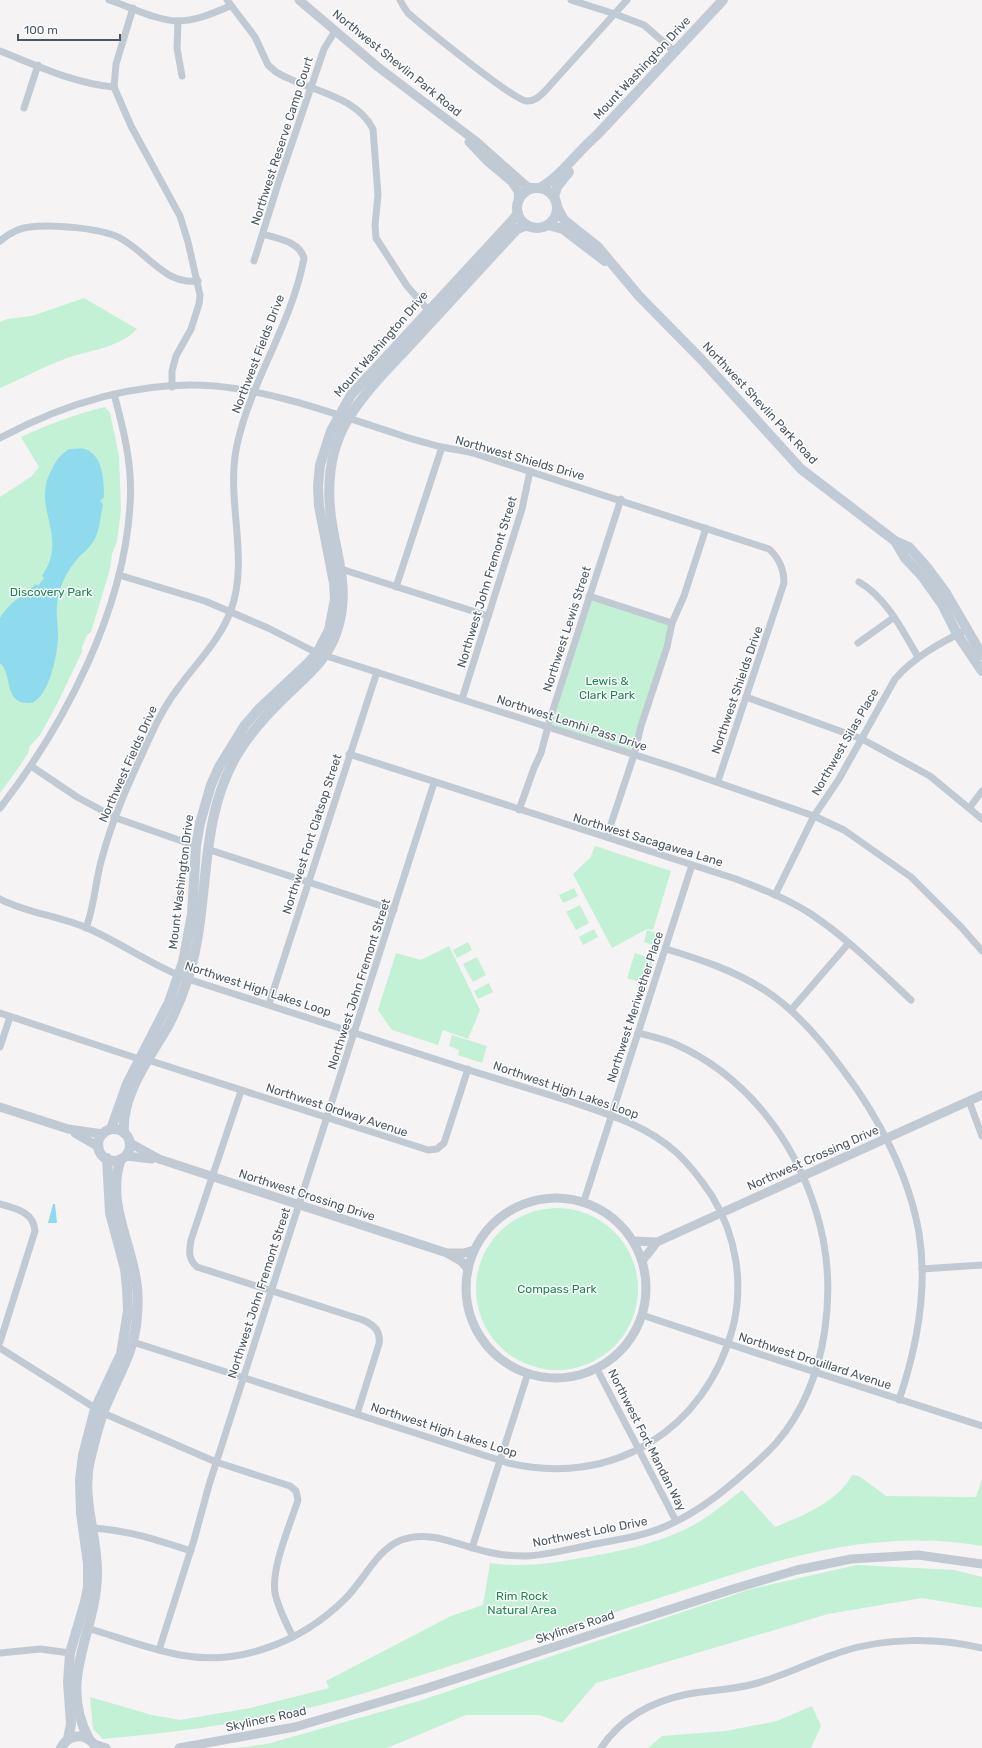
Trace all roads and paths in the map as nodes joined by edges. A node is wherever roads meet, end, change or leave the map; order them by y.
1 (110, 0) edge
2 (299, 0) edge
3 (400, 0) edge
4 (571, 0) edge
5 (627, 0) edge
6 (723, 0) edge
7 (229, 3) edge
8 (133, 8) junction
9 (615, 14) junction
10 (178, 21) junction
11 (335, 31) junction
12 (0, 51) edge
13 (675, 52) junction
14 (38, 65) junction
15 (182, 76) dead end
16 (114, 87) junction
17 (310, 88) junction
18 (24, 108) dead end
19 (461, 131) junction
20 (597, 135) junction
21 (538, 188) junction
22 (554, 197) junction
23 (519, 200) junction
24 (557, 207) junction
25 (518, 213) junction
26 (527, 225) junction
27 (548, 225) junction
28 (263, 234) junction
29 (0, 241) edge
30 (254, 261) dead end
31 (617, 270) junction
32 (198, 281) junction
33 (428, 310) junction
34 (172, 387) junction
35 (253, 392) junction
36 (114, 394) junction
37 (338, 415) junction
38 (348, 418) junction
39 (0, 438) edge
40 (442, 447) junction
41 (530, 471) junction
42 (621, 500) junction
43 (706, 528) junction
44 (341, 569) junction
45 (119, 575) junction
46 (859, 582) dead end
47 (396, 587) junction
48 (589, 596) junction
49 (231, 611) junction
50 (488, 616) junction
51 (893, 618) junction
52 (672, 623) junction
53 (961, 632) junction
54 (858, 644) dead end
55 (321, 654) junction
56 (982, 655) edge
57 (918, 657) junction
58 (982, 671) edge
59 (376, 672) junction
60 (746, 697) junction
61 (462, 699) junction
62 (547, 726) junction
63 (862, 739) junction
64 (350, 754) junction
65 (634, 755) junction
66 (31, 766) junction
67 (718, 781) junction
68 (434, 782) junction
69 (982, 791) edge
70 (970, 807) junction
71 (0, 808) edge
72 (519, 810) junction
73 (814, 816) junction
74 (116, 818) junction
75 (982, 819) edge
76 (607, 836) junction
77 (196, 846) junction
78 (207, 849) junction
79 (692, 865) junction
80 (308, 882) junction
81 (776, 895) junction
82 (0, 899) edge
83 (394, 910) junction
84 (86, 928) junction
85 (848, 944) junction
86 (666, 949) junction
87 (981, 949) edge
88 (183, 978) junction
89 (911, 1000) dead end
90 (269, 1004) junction
91 (791, 1010) junction
92 (0, 1013) edge
93 (10, 1017) junction
94 (355, 1032) junction
95 (638, 1033) junction
96 (0, 1047) edge
97 (144, 1060) junction
98 (468, 1069) junction
99 (241, 1091) junction
100 (981, 1096) edge
101 (969, 1101) junction
102 (0, 1107) edge
103 (612, 1115) junction
104 (327, 1118) junction
105 (68, 1130) junction
106 (107, 1131) junction
107 (124, 1133) junction
108 (982, 1136) edge
109 (887, 1138) junction
110 (130, 1143) junction
111 (98, 1147) junction
112 (123, 1157) junction
113 (107, 1158) junction
114 (159, 1159) junction
115 (804, 1176) junction
116 (213, 1177) junction
117 (584, 1201) junction
118 (0, 1204) edge
119 (299, 1205) junction
120 (722, 1212) junction
121 (633, 1241) junction
122 (657, 1242) junction
123 (474, 1250) junction
124 (447, 1253) junction
125 (642, 1261) junction
126 (982, 1265) edge
127 (468, 1269) junction
128 (922, 1269) junction
129 (271, 1291) junction
130 (642, 1315) junction
131 (0, 1342) edge
132 (133, 1342) junction
133 (728, 1344) junction
134 (0, 1348) edge
135 (597, 1369) junction
136 (815, 1371) junction
137 (528, 1373) junction
138 (244, 1378) junction
139 (899, 1400) junction
140 (99, 1411) junction
141 (357, 1414) junction
142 (982, 1426) edge
143 (638, 1450) junction
144 (500, 1460) junction
145 (216, 1462) junction
146 (676, 1521) junction
147 (92, 1528) junction
148 (472, 1548) junction
149 (191, 1551) junction
150 (982, 1564) edge
151 (87, 1628) junction
152 (293, 1636) junction
153 (982, 1648) edge
154 (159, 1650) junction
155 (0, 1653) edge
156 (70, 1653) junction
157 (93, 1744) edge
158 (62, 1746) edge
159 (106, 1748) edge
160 (179, 1748) edge
161 (601, 1748) edge

1 - 8 street
2 - 11 street, Northwest Shevlin Park Road
3 - 9 street
4 - 9 street
5 - 9 street
6 - 13 main road, Mount Washington Drive
7 - 10 street
7 - 17 street
8 - 10 street
8 - 16 street
9 - 13 street
10 - 15 street
11 - 17 street, Northwest Reserve Camp Court
11 - 19 street, Northwest Shevlin Park Road
12 - 14 street
13 - 20 main road, Mount Washington Drive
14 - 16 street
14 - 18 street
16 - 32 street
17 - 28 street, Northwest Reserve Camp Court
17 - 33 street
19 - 21 street, Northwest Shevlin Park Road
19 - 23 street, Northwest Shevlin Park Road
20 - 21 main road, Mount Washington Drive
20 - 22 main road, Mount Washington Drive
21 - 22 main road
21 - 23 main road
22 - 24 main road
23 - 25 main road
24 - 27 main road
24 - 31 main road, Northwest Shevlin Park Road
25 - 26 main road
25 - 33 main road, Mount Washington Drive
26 - 27 main road
26 - 38 main road, Mount Washington Drive
27 - 31 main road, Northwest Shevlin Park Road
28 - 30 street, Northwest Reserve Camp Court
28 - 35 street, Northwest Fields Drive
29 - 32 street
31 - 53 main road, Northwest Shevlin Park Road
32 - 34 street
33 - 37 main road, Mount Washington Drive
34 - 35 street, Northwest Shields Drive
34 - 36 street, Northwest Shields Drive
35 - 37 street, Northwest Shields Drive
35 - 49 street, Northwest Fields Drive
36 - 39 street, Northwest Shields Drive
36 - 45 street
37 - 38 street, Northwest Shields Drive
37 - 55 main road, Mount Washington Drive
38 - 40 street, Northwest Shields Drive
38 - 44 main road, Mount Washington Drive
40 - 41 street, Northwest Shields Drive
40 - 47 street
41 - 42 street, Northwest Shields Drive
41 - 50 street, Northwest John Fremont Street
42 - 43 street, Northwest Shields Drive
42 - 48 street, Northwest Lewis Street
43 - 52 street
43 - 60 street, Northwest Shields Drive
44 - 47 street
44 - 55 main road, Mount Washington Drive
45 - 49 street, Northwest Lemhi Pass Drive
45 - 66 street
46 - 51 street
47 - 50 street
48 - 52 street
48 - 62 street, Northwest Lewis Street
49 - 55 street, Northwest Lemhi Pass Drive
49 - 74 street, Northwest Fields Drive
50 - 61 street, Northwest John Fremont Street
51 - 54 street
51 - 57 street
52 - 65 street
53 - 56 main road, Northwest Shevlin Park Road
53 - 57 street, Northwest Silas Place
53 - 58 main road, Northwest Shevlin Park Road
55 - 59 street, Northwest Lemhi Pass Drive
55 - 77 main road, Mount Washington Drive
55 - 78 main road, Mount Washington Drive
57 - 63 street, Northwest Silas Place
59 - 61 street, Northwest Lemhi Pass Drive
59 - 64 street, Northwest Fort Clatsop Street
60 - 63 street
60 - 67 street, Northwest Shields Drive
61 - 62 street, Northwest Lemhi Pass Drive
62 - 65 street, Northwest Lemhi Pass Drive
62 - 72 street, Northwest Lewis Street
63 - 70 street
63 - 73 street, Northwest Silas Place
64 - 68 street, Northwest Sacagawea Lane
64 - 80 street, Northwest Fort Clatsop Street
65 - 67 street, Northwest Lemhi Pass Drive
65 - 76 street
66 - 71 street
66 - 74 street
67 - 73 street, Northwest Lemhi Pass Drive
68 - 72 street, Northwest Sacagawea Lane
68 - 83 street, Northwest John Fremont Street
69 - 70 street
70 - 75 street
72 - 76 street, Northwest Sacagawea Lane
73 - 81 street, Northwest Silas Place
73 - 87 street, Northwest Lemhi Pass Drive
74 - 77 street
74 - 84 street, Northwest Fields Drive
76 - 79 street, Northwest Sacagawea Lane
77 - 88 main road, Mount Washington Drive
78 - 80 street
78 - 88 main road, Mount Washington Drive
79 - 81 street, Northwest Sacagawea Lane
79 - 86 street, Northwest Meriwether Place
80 - 83 street
80 - 90 street, Northwest Fort Clatsop Street
81 - 85 street, Northwest Sacagawea Lane
82 - 84 street, Northwest High Lakes Loop
83 - 94 street, Northwest John Fremont Street
84 - 88 street, Northwest High Lakes Loop
85 - 89 street, Northwest Sacagawea Lane
85 - 91 street
86 - 91 street
86 - 95 street, Northwest Meriwether Place
88 - 90 street, Northwest High Lakes Loop
88 - 97 main road, Mount Washington Drive
90 - 94 street, Northwest High Lakes Loop
91 - 109 street
92 - 93 street, Northwest Ordway Avenue
93 - 96 street
93 - 97 street, Northwest Ordway Avenue
94 - 98 street, Northwest High Lakes Loop
94 - 104 street, Northwest John Fremont Street
95 - 103 street, Northwest Meriwether Place
95 - 115 street, Northwest Lolo Drive
97 - 99 street, Northwest Ordway Avenue
97 - 106 main road, Mount Washington Drive
97 - 107 main road, Mount Washington Drive
98 - 103 street, Northwest High Lakes Loop
98 - 104 street, Northwest Ordway Avenue
99 - 104 street, Northwest Ordway Avenue
99 - 116 street
100 - 101 street, Northwest Crossing Drive
101 - 108 street
101 - 109 street, Northwest Crossing Drive
102 - 105 street
103 - 117 street, Northwest Meriwether Place
103 - 120 street, Northwest High Lakes Loop
104 - 119 street, Northwest John Fremont Street
105 - 106 street
105 - 111 street
106 - 107 main road
106 - 111 main road
107 - 110 main road
109 - 115 street, Northwest Crossing Drive
109 - 128 street
110 - 112 main road
110 - 114 street, Northwest Crossing Drive
111 - 113 main road
112 - 113 main road
112 - 114 street, Northwest Crossing Drive
112 - 132 main road
113 - 140 main road
114 - 116 street, Northwest Crossing Drive
115 - 120 street, Northwest Crossing Drive
115 - 136 street, Northwest Lolo Drive
116 - 119 street, Northwest Crossing Drive
116 - 129 street
117 - 121 street
117 - 123 street
118 - 131 street
119 - 124 street, Northwest Crossing Drive
119 - 129 street, Northwest John Fremont Street
120 - 122 street, Northwest Crossing Drive
120 - 133 street, Northwest High Lakes Loop
121 - 122 street, Northwest Crossing Drive
121 - 125 street
122 - 125 street, Northwest Crossing Drive
123 - 124 street, Northwest Crossing Drive
123 - 127 street
124 - 127 street, Northwest Crossing Drive
125 - 130 street
126 - 128 street
127 - 137 street
128 - 139 street
129 - 138 street, Northwest John Fremont Street
129 - 141 street
130 - 133 street, Northwest Drouillard Avenue
130 - 135 street
132 - 138 street, Northwest High Lakes Loop
132 - 140 main road
133 - 136 street, Northwest Drouillard Avenue
133 - 143 street, Northwest High Lakes Loop
134 - 140 street
135 - 137 street
135 - 143 street, Northwest Fort Mandan Way
136 - 139 street, Northwest Drouillard Avenue
136 - 146 street, Northwest Lolo Drive
137 - 144 street
138 - 141 street, Northwest High Lakes Loop
138 - 145 street, Northwest John Fremont Street
139 - 142 street, Northwest Drouillard Avenue
140 - 145 street
140 - 147 main road
140 - 156 main road
141 - 144 street, Northwest High Lakes Loop
143 - 144 street, Northwest High Lakes Loop
143 - 146 street, Northwest Fort Mandan Way
144 - 148 street
145 - 149 street, Northwest John Fremont Street
145 - 152 street
146 - 148 street, Northwest Lolo Drive
147 - 149 street
147 - 151 main road
148 - 152 street, Northwest Lolo Drive
149 - 154 street, Northwest John Fremont Street
150 - 160 street, Skyliners Road
151 - 154 street, Northwest Lolo Drive
151 - 157 main road
152 - 154 street, Northwest Lolo Drive
153 - 161 street
155 - 156 street
156 - 158 main road
157 - 158 main road
157 - 159 street

